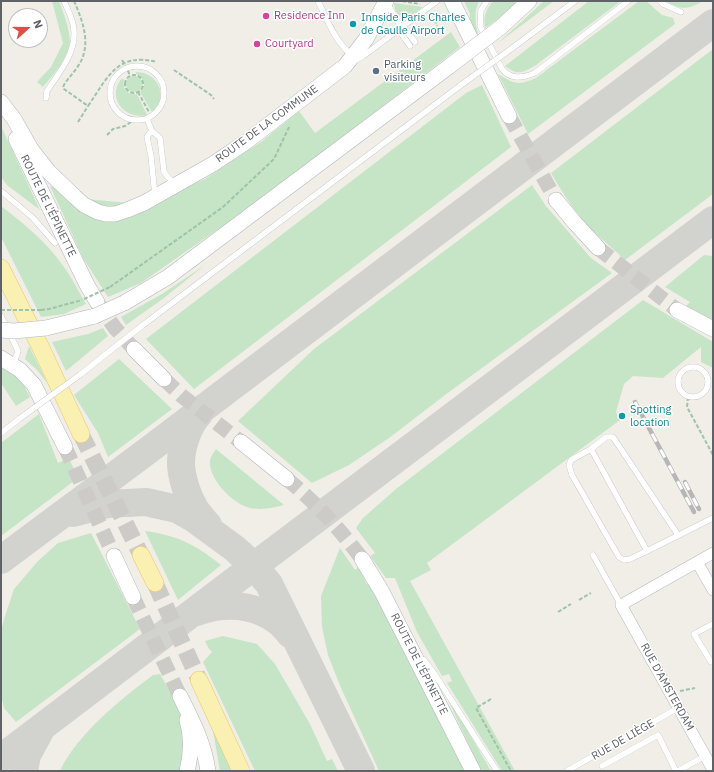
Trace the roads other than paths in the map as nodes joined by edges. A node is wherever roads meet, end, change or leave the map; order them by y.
1 (64, 1) edge
2 (318, 1) edge
3 (386, 1) edge
4 (437, 1) edge
5 (487, 1) edge
6 (529, 1) edge
7 (575, 1) edge
8 (628, 1) edge
9 (660, 1) edge
10 (456, 4) edge
11 (681, 12) dead end
12 (401, 27) junction
13 (412, 44) dead end
14 (349, 61) junction
15 (46, 98) dead end
16 (1, 102) edge
17 (1, 109) edge
18 (509, 116) tunnel mouth
19 (147, 119) junction
20 (152, 131) junction
21 (176, 185) junction
22 (1, 191) edge
23 (155, 197) junction
24 (556, 200) tunnel mouth
25 (55, 243) dead end
26 (598, 248) tunnel mouth
27 (1, 268) edge
28 (96, 309) junction
29 (677, 310) tunnel mouth
30 (1, 316) edge
31 (713, 329) edge
32 (1, 330) edge
33 (134, 349) tunnel mouth
34 (7, 362) edge
35 (707, 378) junction
36 (164, 380) tunnel mouth
37 (713, 380) edge
38 (1, 433) edge
39 (81, 434) tunnel mouth
40 (241, 442) tunnel mouth
41 (64, 447) tunnel mouth
42 (590, 449) junction
43 (287, 479) tunnel mouth
44 (713, 518) edge
45 (678, 535) junction
46 (648, 551) junction
47 (713, 553) edge
48 (141, 555) tunnel mouth
49 (593, 555) dead end
50 (114, 556) tunnel mouth
51 (362, 559) tunnel mouth
52 (697, 562) junction
53 (155, 583) tunnel mouth
54 (713, 590) edge
55 (133, 597) tunnel mouth
56 (621, 605) junction
57 (713, 624) edge
58 (406, 638) junction
59 (713, 661) edge
60 (199, 680) tunnel mouth
61 (678, 708) junction
62 (705, 756) junction
63 (602, 766) dead end
64 (713, 770) edge
65 (187, 771) edge
66 (208, 771) edge
67 (241, 771) edge
68 (473, 771) edge
69 (497, 771) edge
70 (567, 771) edge
71 (677, 771) edge

1 - 15 lane
2 - 14 lane
3 - 12 lane
3 - 14 main road, ROUTE DE LA COMMUNE
4 - 12 lane
5 - 8 lane
6 - 28 main road, bridge
7 - 38 lane, bridge
9 - 11 lane
10 - 18 main road
12 - 13 lane
12 - 14 lane
14 - 21 main road, ROUTE DE LA COMMUNE
16 - 23 main road, ROUTE DE LA COMMUNE
17 - 28 main road, ROUTE DE L'ÉPINETTE
19 - 19 lane
19 - 20 lane
20 - 21 lane
20 - 23 lane
21 - 23 main road, ROUTE DE LA COMMUNE
22 - 25 lane
24 - 26 main road
27 - 39 main road
28 - 32 main road, bridge
29 - 31 main road
30 - 34 lane
33 - 36 main road
34 - 41 main road
35 - 35 lane
35 - 37 lane
40 - 43 main road
42 - 45 lane
42 - 46 lane
42 - 46 lane
44 - 45 lane
45 - 46 lane
47 - 52 street
48 - 53 main road
49 - 56 lane
50 - 55 main road
51 - 58 main road, ROUTE DE L'ÉPINETTE
52 - 54 street
52 - 56 street
56 - 61 street, RUE D'AMSTERDAM
57 - 59 lane
58 - 68 main road, ROUTE DE L'ÉPINETTE
58 - 69 lane
60 - 67 main road
61 - 62 street, RUE D'AMSTERDAM
61 - 70 lane, RUE DE LIÈGE
62 - 64 street, RUE D'AMSTERDAM
62 - 71 lane
63 - 71 lane
65 - 66 main road

